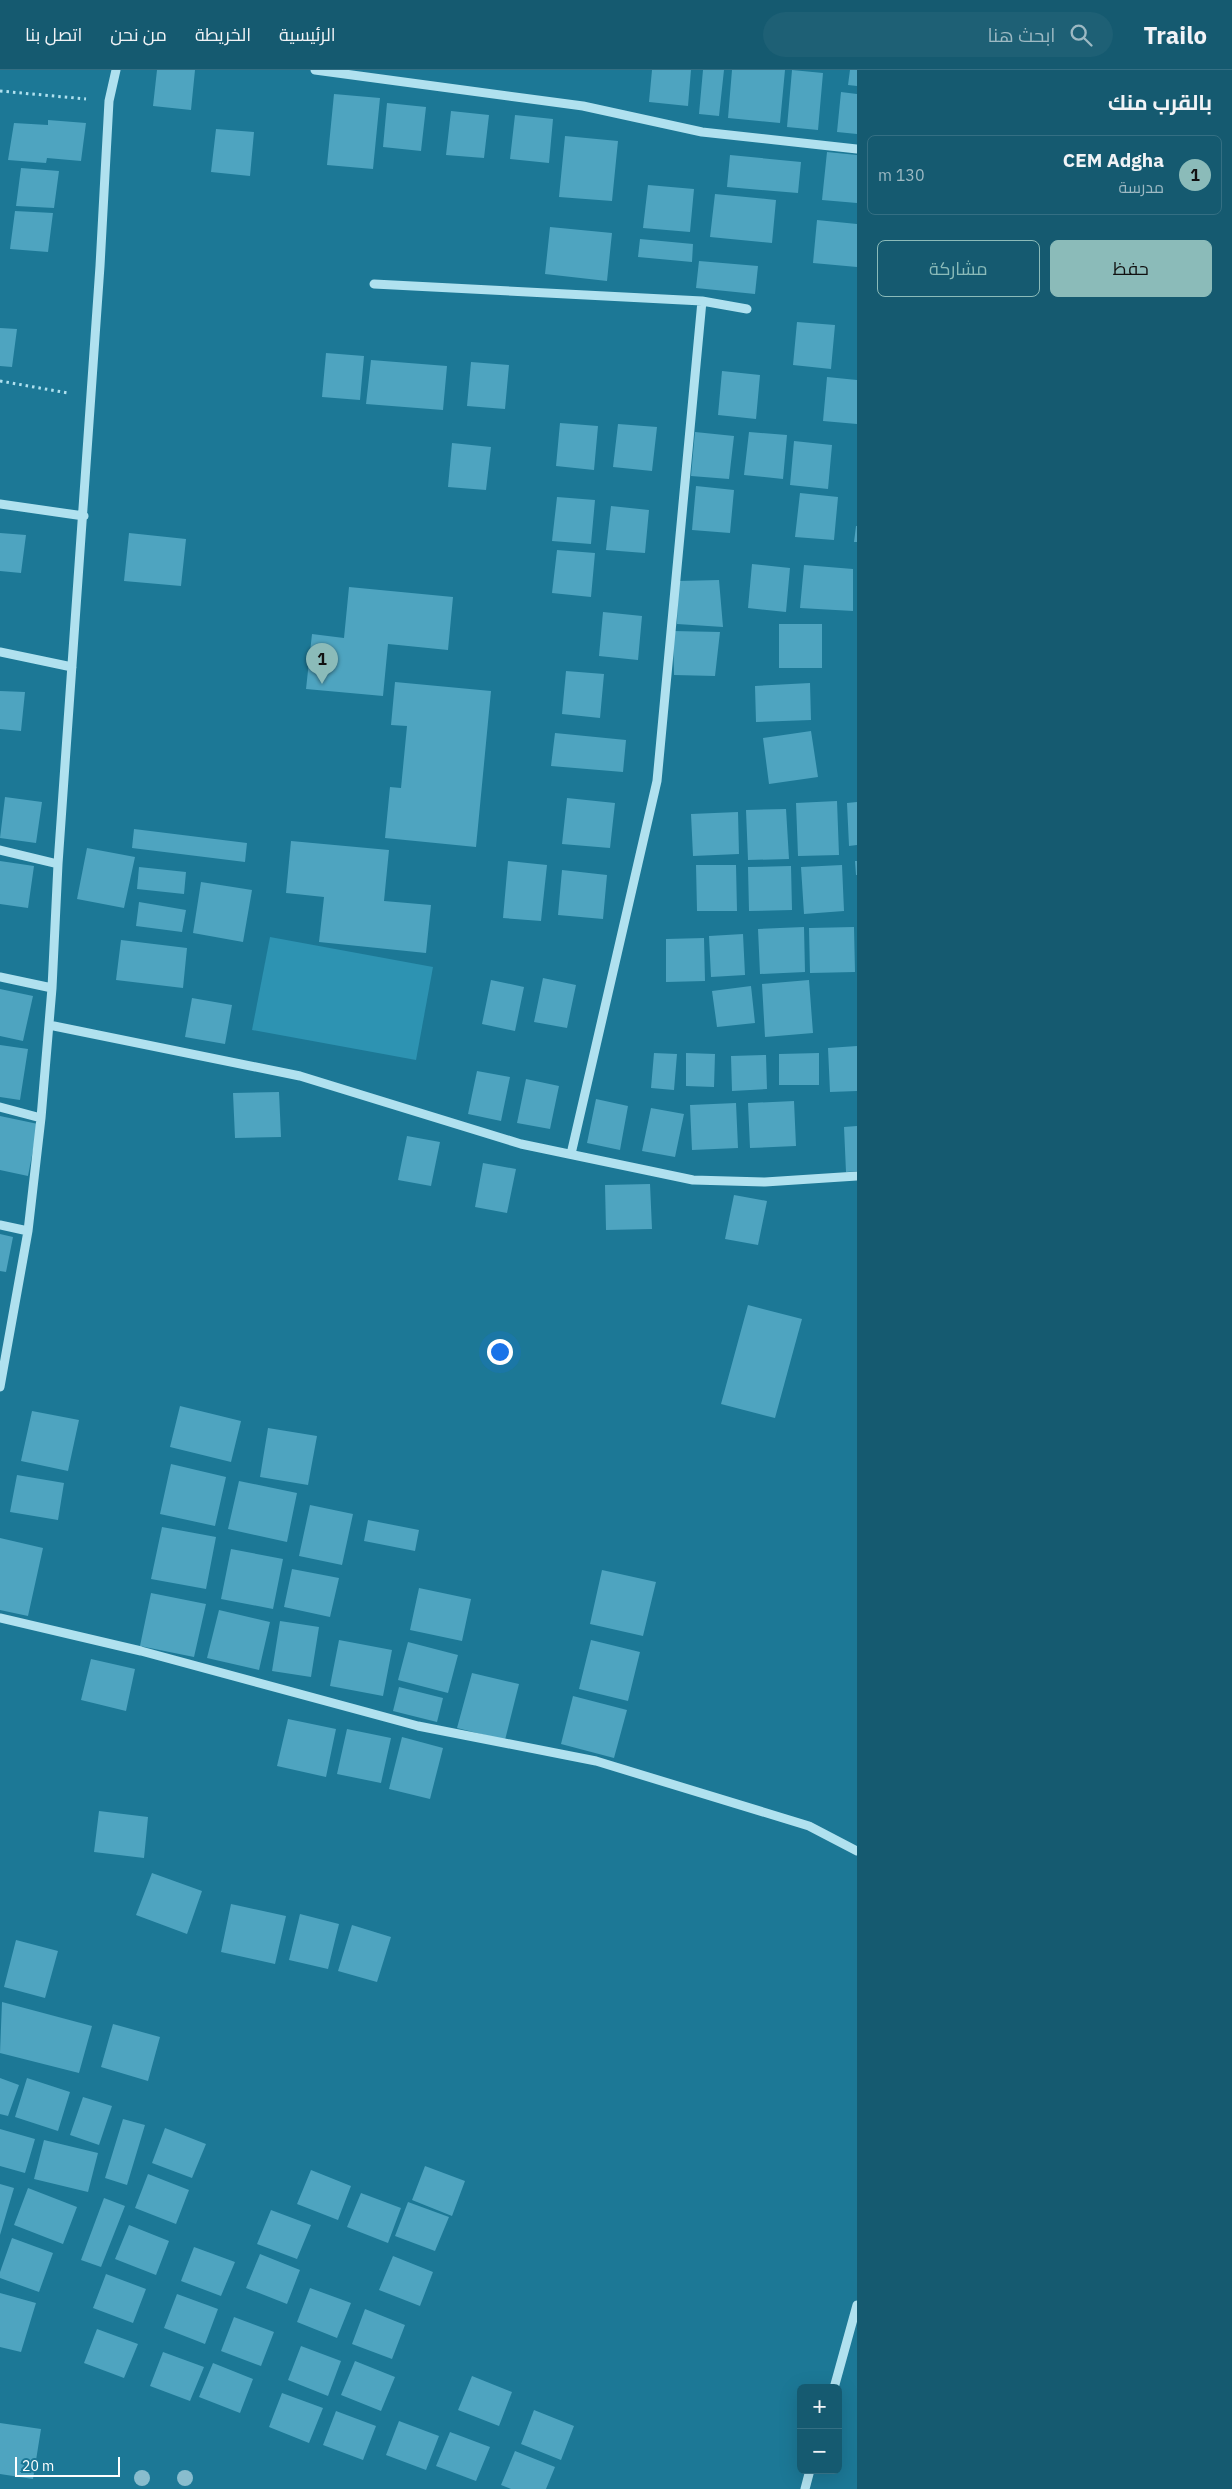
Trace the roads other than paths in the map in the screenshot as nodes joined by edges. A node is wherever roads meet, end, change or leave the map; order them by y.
1 (116, 70) edge
2 (315, 70) edge
3 (857, 149) edge
4 (374, 284) dead end
5 (702, 301) junction
6 (747, 308) dead end
7 (0, 504) edge
8 (84, 516) junction
9 (0, 652) edge
10 (72, 667) junction
11 (0, 850) edge
12 (58, 864) junction
13 (0, 977) edge
14 (52, 988) junction
15 (49, 1026) junction
16 (0, 1107) edge
17 (41, 1118) junction
18 (571, 1154) junction
19 (857, 1176) edge
20 (0, 1225) edge
21 (28, 1231) junction
22 (4, 1356) edge
23 (0, 1387) edge
24 (0, 1618) edge
25 (857, 1851) edge
26 (857, 2305) edge
27 (835, 2384) edge
28 (809, 2474) edge
29 (805, 2489) edge

1 - 8 street
2 - 3 street
4 - 5 street
5 - 6 street
5 - 18 street
7 - 8 street
8 - 10 street
9 - 10 street
10 - 12 street
11 - 12 street
12 - 14 street
13 - 14 street
14 - 15 street
15 - 17 street
15 - 18 street
16 - 17 street
17 - 21 street
18 - 19 street
20 - 21 street
21 - 22 street
22 - 23 street
24 - 25 street
26 - 27 street
28 - 29 street

